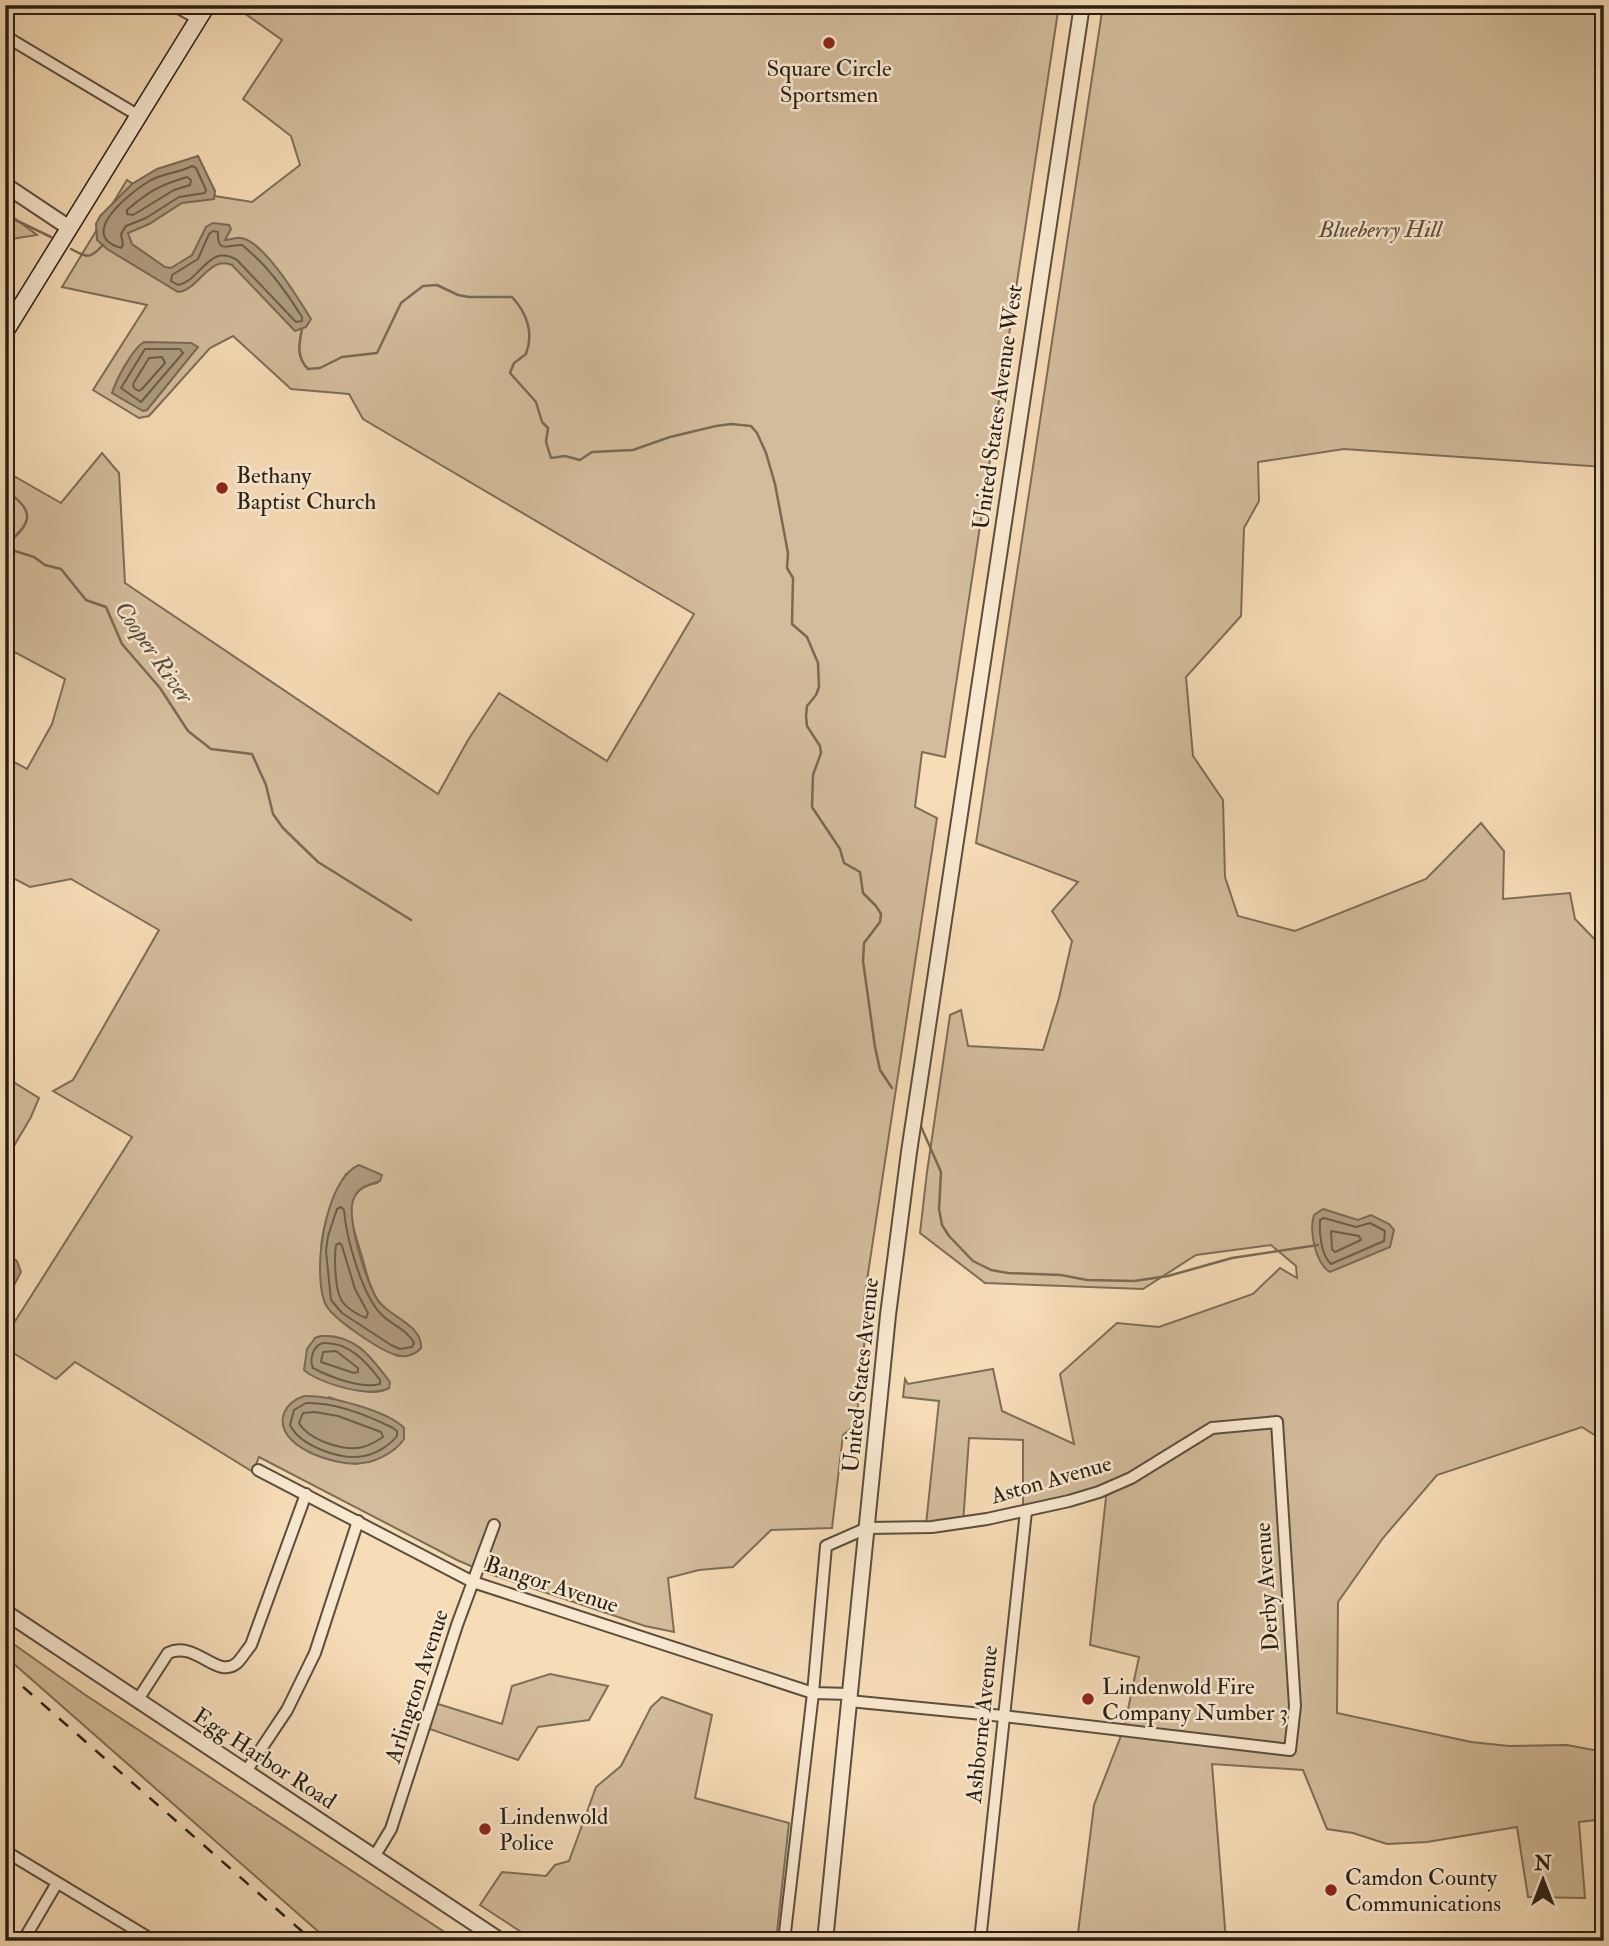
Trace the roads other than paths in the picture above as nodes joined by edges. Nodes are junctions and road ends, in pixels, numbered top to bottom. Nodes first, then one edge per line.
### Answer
1 (173, 5) edge
2 (1082, 5) edge
3 (202, 12) edge
4 (5, 36) edge
5 (139, 116) junction
6 (5, 185) edge
7 (68, 227) junction
8 (5, 332) edge
9 (959, 816) joint
10 (1277, 1422) joint
11 (258, 1470) dead end
12 (306, 1494) junction
13 (1026, 1511) junction
14 (358, 1521) junction
15 (494, 1525) dead end
16 (867, 1528) junction
17 (473, 1581) junction
18 (5, 1612) edge
19 (813, 1693) junction
20 (849, 1698) junction
21 (137, 1701) junction
22 (1003, 1716) junction
23 (1290, 1750) joint
24 (245, 1773) junction
25 (5, 1851) edge
26 (374, 1857) junction
27 (57, 1883) junction
28 (23, 1941) edge
29 (154, 1941) edge
30 (501, 1941) edge
31 (784, 1941) edge
32 (825, 1941) edge
33 (980, 1941) edge

1 - 3 street
2 - 9 street, United States Avenue West
3 - 5 main road
4 - 5 street
5 - 7 main road
6 - 7 street
7 - 8 main road
9 - 16 street, United States Avenue
10 - 13 street, Aston Avenue
10 - 23 street, Derby Avenue
11 - 12 street, Bangor Avenue
12 - 14 street, Bangor Avenue
12 - 21 street
13 - 16 street, Aston Avenue
13 - 22 street, Ashborne Avenue
14 - 17 street, Bangor Avenue
14 - 24 street
15 - 17 street, Arlington Avenue
16 - 19 street, Aston Avenue
16 - 20 street, United States Avenue
17 - 19 street, Bangor Avenue
17 - 26 street, Arlington Avenue
18 - 21 street, Egg Harbor Road
19 - 20 street, Bangor Avenue
19 - 31 street
20 - 22 street, Bangor Avenue
20 - 32 street, United States Avenue
21 - 24 street, Egg Harbor Road
22 - 23 street, Bangor Avenue
22 - 33 street, Ashborne Avenue
24 - 26 street, Egg Harbor Road
25 - 27 street
26 - 30 street, Egg Harbor Road
27 - 28 street
27 - 29 street

